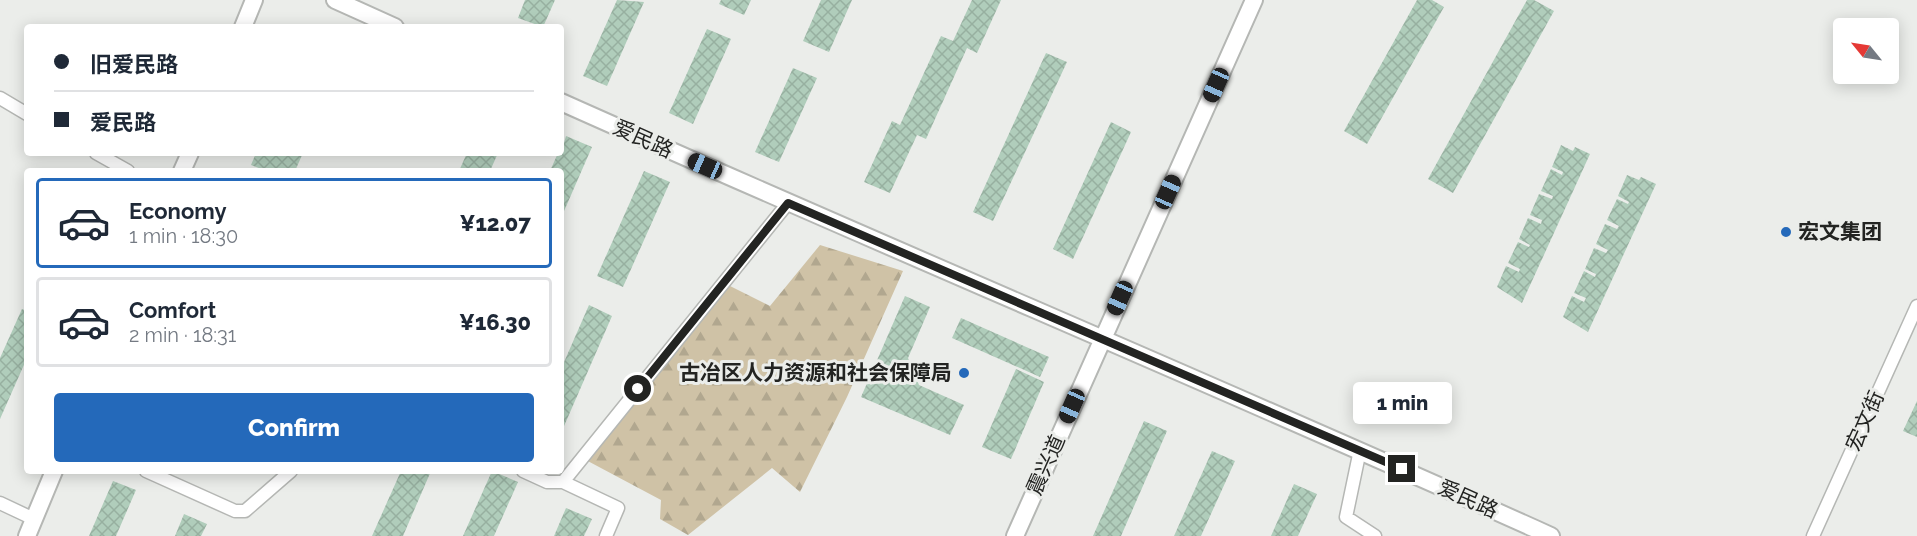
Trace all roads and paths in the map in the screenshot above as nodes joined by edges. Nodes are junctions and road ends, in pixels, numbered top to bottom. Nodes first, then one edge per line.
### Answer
1 (254, 0) edge
2 (335, 0) edge
3 (1254, 0) edge
4 (244, 24) edge
5 (388, 24) edge
6 (0, 98) edge
7 (564, 103) edge
8 (24, 112) edge
9 (101, 156) edge
10 (123, 168) edge
11 (788, 203) junction
12 (1917, 306) edge
13 (1101, 340) junction
14 (1360, 450) junction
15 (53, 474) edge
16 (153, 474) edge
17 (288, 474) edge
18 (530, 474) edge
19 (563, 482) junction
20 (0, 503) edge
21 (34, 519) junction
22 (27, 536) edge
23 (606, 536) edge
24 (1015, 536) edge
25 (1375, 536) edge
26 (1551, 536) edge
27 (1813, 536) edge

1 - 4 street
2 - 5 street
3 - 13 street, 震兴道
6 - 8 street
7 - 11 street, 爱民路
9 - 10 street
11 - 13 street, 爱民路
11 - 19 street
12 - 27 street, 宏文街
13 - 14 street, 爱民路
13 - 24 street, 震兴道
14 - 25 street
14 - 26 street, 爱民路
15 - 21 street
16 - 17 street
18 - 19 street
19 - 23 street
20 - 21 street
21 - 22 street

